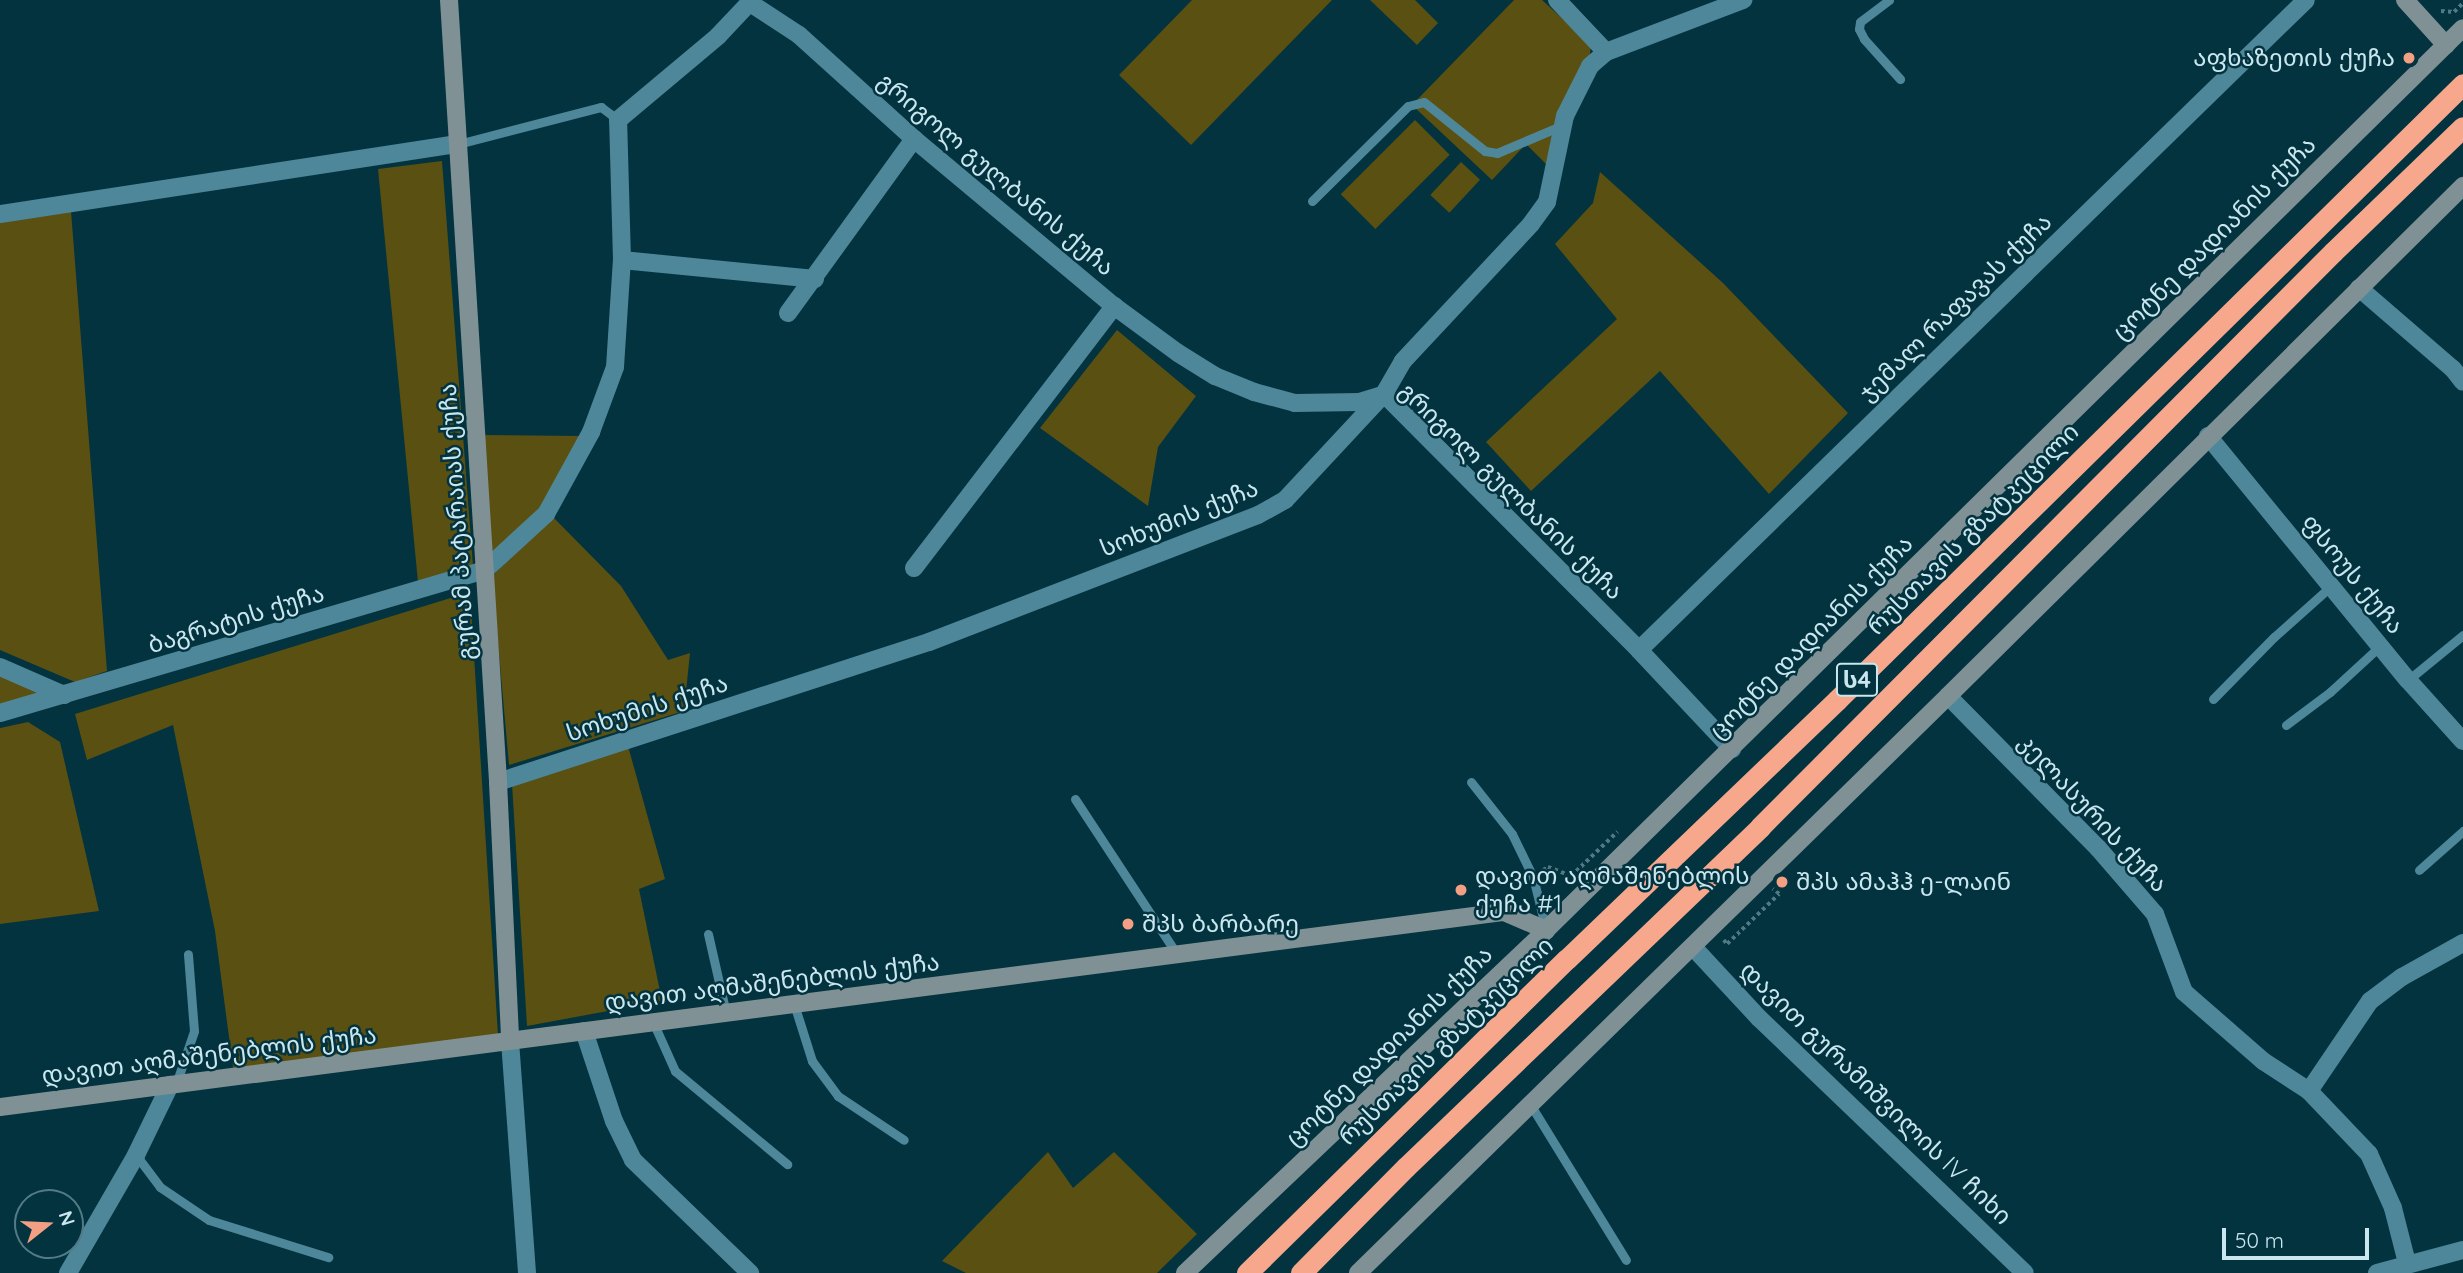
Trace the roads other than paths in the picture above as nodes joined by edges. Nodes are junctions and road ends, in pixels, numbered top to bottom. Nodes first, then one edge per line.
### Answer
1 (449, 0) edge
2 (1557, 0) edge
3 (1743, 0) edge
4 (1889, 0) edge
5 (2306, 0) edge
6 (2405, 0) edge
7 (751, 1) edge
8 (2458, 20) edge
9 (2445, 44) junction
10 (1606, 52) junction
11 (1900, 79) dead end
12 (2463, 83) edge
13 (618, 120) junction
14 (1563, 125) junction
15 (2463, 127) edge
16 (914, 139) junction
17 (458, 144) junction
18 (2463, 186) edge
19 (1312, 201) dead end
20 (0, 214) edge
21 (622, 260) junction
22 (815, 279) junction
23 (2359, 288) junction
24 (1114, 306) junction
25 (788, 313) dead end
26 (2463, 382) edge
27 (1384, 394) junction
28 (2208, 436) junction
29 (914, 568) dead end
30 (485, 570) junction
31 (2331, 586) junction
32 (2463, 635) edge
33 (2380, 646) junction
34 (1639, 650) junction
35 (0, 667) edge
36 (2408, 680) junction
37 (64, 695) junction
38 (1948, 696) junction
39 (2213, 699) dead end
40 (0, 713) edge
41 (2286, 724) dead end
42 (2463, 741) edge
43 (1732, 749) junction
44 (498, 782) junction
45 (1471, 782) dead end
46 (1074, 799) dead end
47 (2463, 831) edge
48 (2418, 870) dead end
49 (1546, 930) junction
50 (708, 934) dead end
51 (2463, 943) edge
52 (1693, 947) junction
53 (188, 954) dead end
54 (1177, 954) junction
55 (794, 1004) junction
56 (726, 1013) junction
57 (653, 1023) junction
58 (584, 1031) junction
59 (510, 1041) junction
60 (173, 1085) junction
61 (2308, 1091) junction
62 (1530, 1104) junction
63 (0, 1107) edge
64 (904, 1140) dead end
65 (136, 1155) junction
66 (787, 1164) dead end
67 (2463, 1250) edge
68 (328, 1256) dead end
69 (1626, 1260) dead end
70 (2407, 1263) junction
71 (68, 1273) edge
72 (527, 1273) edge
73 (750, 1273) edge
74 (1185, 1273) edge
75 (1247, 1273) edge
76 (1301, 1273) edge
77 (1358, 1273) edge
78 (2025, 1273) edge
79 (2377, 1273) edge

1 - 17 street, გურამ პატარაიას ქუჩა
2 - 10 street
3 - 10 street, სოხუმის ქუჩა
4 - 11 lane
5 - 34 street, ჯემალ რაფავას ქუჩა
6 - 9 street
7 - 13 street, გრიგოლ გულბანის ქუჩა
7 - 16 street, გრიგოლ გულბანის ქუჩა
8 - 9 street, ცოტნე დადიანის ქუჩა
9 - 43 street, ცოტნე დადიანის ქუჩა
10 - 14 street, სოხუმის ქუჩა
12 - 75 highway, რუსთავის გზატკეცილი / ს4
13 - 17 lane
13 - 21 street
14 - 19 lane
14 - 27 street, სოხუმის ქუჩა
15 - 76 highway, ს4
16 - 22 street
16 - 24 street, გრიგოლ გულბანის ქუჩა
17 - 20 street
17 - 30 street, გურამ პატარაიას ქუჩა
18 - 23 street
21 - 22 street
21 - 30 street
22 - 25 street
23 - 26 street
23 - 28 street
24 - 27 street, გრიგოლ გულბანის ქუჩა
24 - 29 street
27 - 34 street, გრიგოლ გულბანის ქუჩა
27 - 44 street, სოხუმის ქუჩა
28 - 31 street, ფსოუს ქუჩა
28 - 38 street
30 - 37 street, ბაგრატის ქუჩა
30 - 44 street, გურამ პატარაიას ქუჩა
31 - 33 street, ფსოუს ქუჩა
31 - 39 lane
32 - 36 lane
33 - 36 street, ფსოუს ქუჩა
33 - 41 lane
34 - 43 street, გრიგოლ გულბანის ქუჩა
35 - 37 street
36 - 42 street, ფსოუს ქუჩა
37 - 40 street, ბაგრატის ქუჩა
38 - 52 street
38 - 61 street, კელასურის ქუჩა
43 - 49 street, ცოტნე დადიანის ქუჩა
44 - 59 street, გურამ პატარაიას ქუჩა
45 - 49 lane
46 - 54 lane
47 - 48 lane
49 - 54 street, დავით აღმაშენებლის ქუჩა
49 - 74 street, ცოტნე დადიანის ქუჩა
50 - 56 lane
51 - 61 street
52 - 62 street
52 - 78 street, დავით გურამიშვილის IV ჩიხი
53 - 60 lane
54 - 55 street, დავით აღმაშენებლის ქუჩა
55 - 56 street, დავით აღმაშენებლის ქუჩა
55 - 64 lane
56 - 57 street, დავით აღმაშენებლის ქუჩა
57 - 58 street, დავით აღმაშენებლის ქუჩა
57 - 66 lane
58 - 59 street, დავით აღმაშენებლის ქუჩა
58 - 73 street
59 - 60 street, დავით აღმაშენებლის ქუჩა
59 - 72 street
60 - 63 street, დავით აღმაშენებლის ქუჩა
60 - 65 street
61 - 70 street, კელასურის ქუჩა
62 - 69 lane
62 - 77 street
65 - 68 lane
65 - 71 street
67 - 70 street
70 - 79 street

